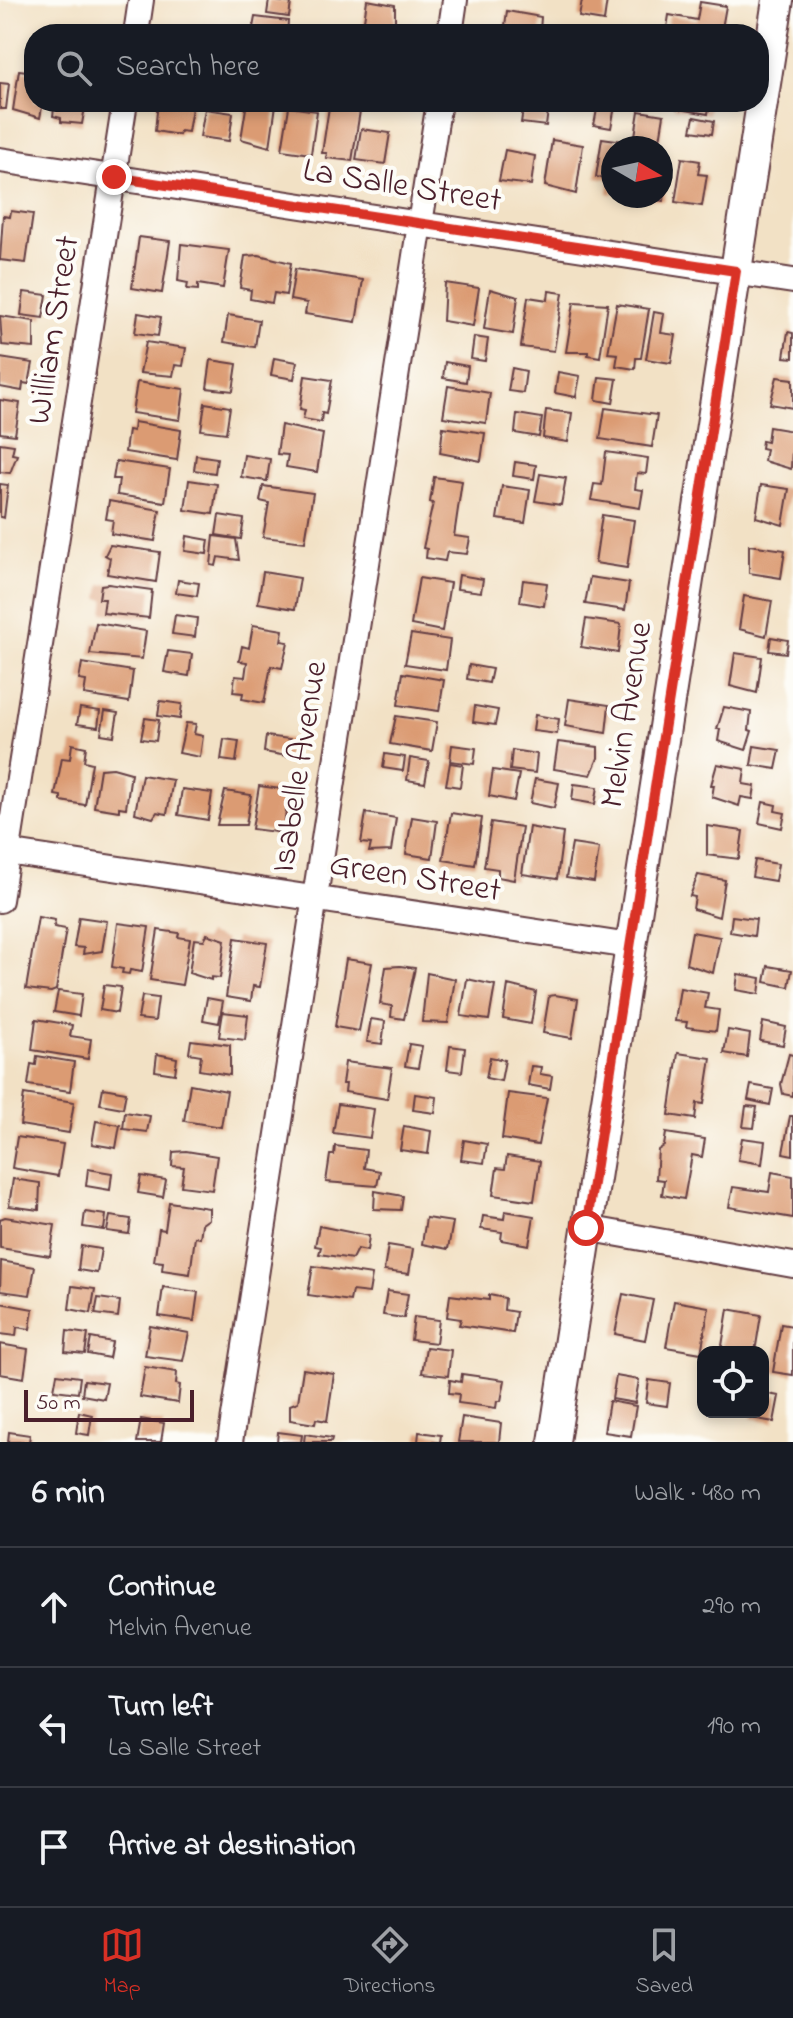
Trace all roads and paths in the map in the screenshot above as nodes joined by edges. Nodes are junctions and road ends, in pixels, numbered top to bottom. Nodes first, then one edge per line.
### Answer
1 (141, 0) edge
2 (455, 0) edge
3 (778, 0) edge
4 (137, 24) edge
5 (451, 24) edge
6 (769, 58) edge
7 (124, 112) edge
8 (437, 112) edge
9 (761, 112) edge
10 (0, 160) edge
11 (114, 177) junction
12 (420, 224) junction
13 (736, 271) junction
14 (793, 281) edge
15 (4, 851) edge
16 (314, 898) junction
17 (0, 900) edge
18 (630, 946) junction
19 (586, 1228) junction
20 (793, 1265) edge
21 (230, 1442) edge
22 (554, 1442) edge

1 - 4 street
2 - 5 street
3 - 6 street, Melvin Avenue
7 - 11 street, William Street
8 - 12 street, Isabelle Avenue
9 - 13 street, Melvin Avenue
10 - 11 street, La Salle Street
11 - 12 street, La Salle Street
11 - 15 street, William Street
12 - 13 street, La Salle Street
12 - 16 street, Isabelle Avenue
13 - 14 street, La Salle Street
13 - 18 street, Melvin Avenue
15 - 16 street, Green Street
15 - 17 street, William Street
16 - 18 street, Green Street
16 - 21 street, Isabelle Avenue
18 - 19 street, Melvin Avenue
19 - 20 street
19 - 22 street, Melvin Avenue

